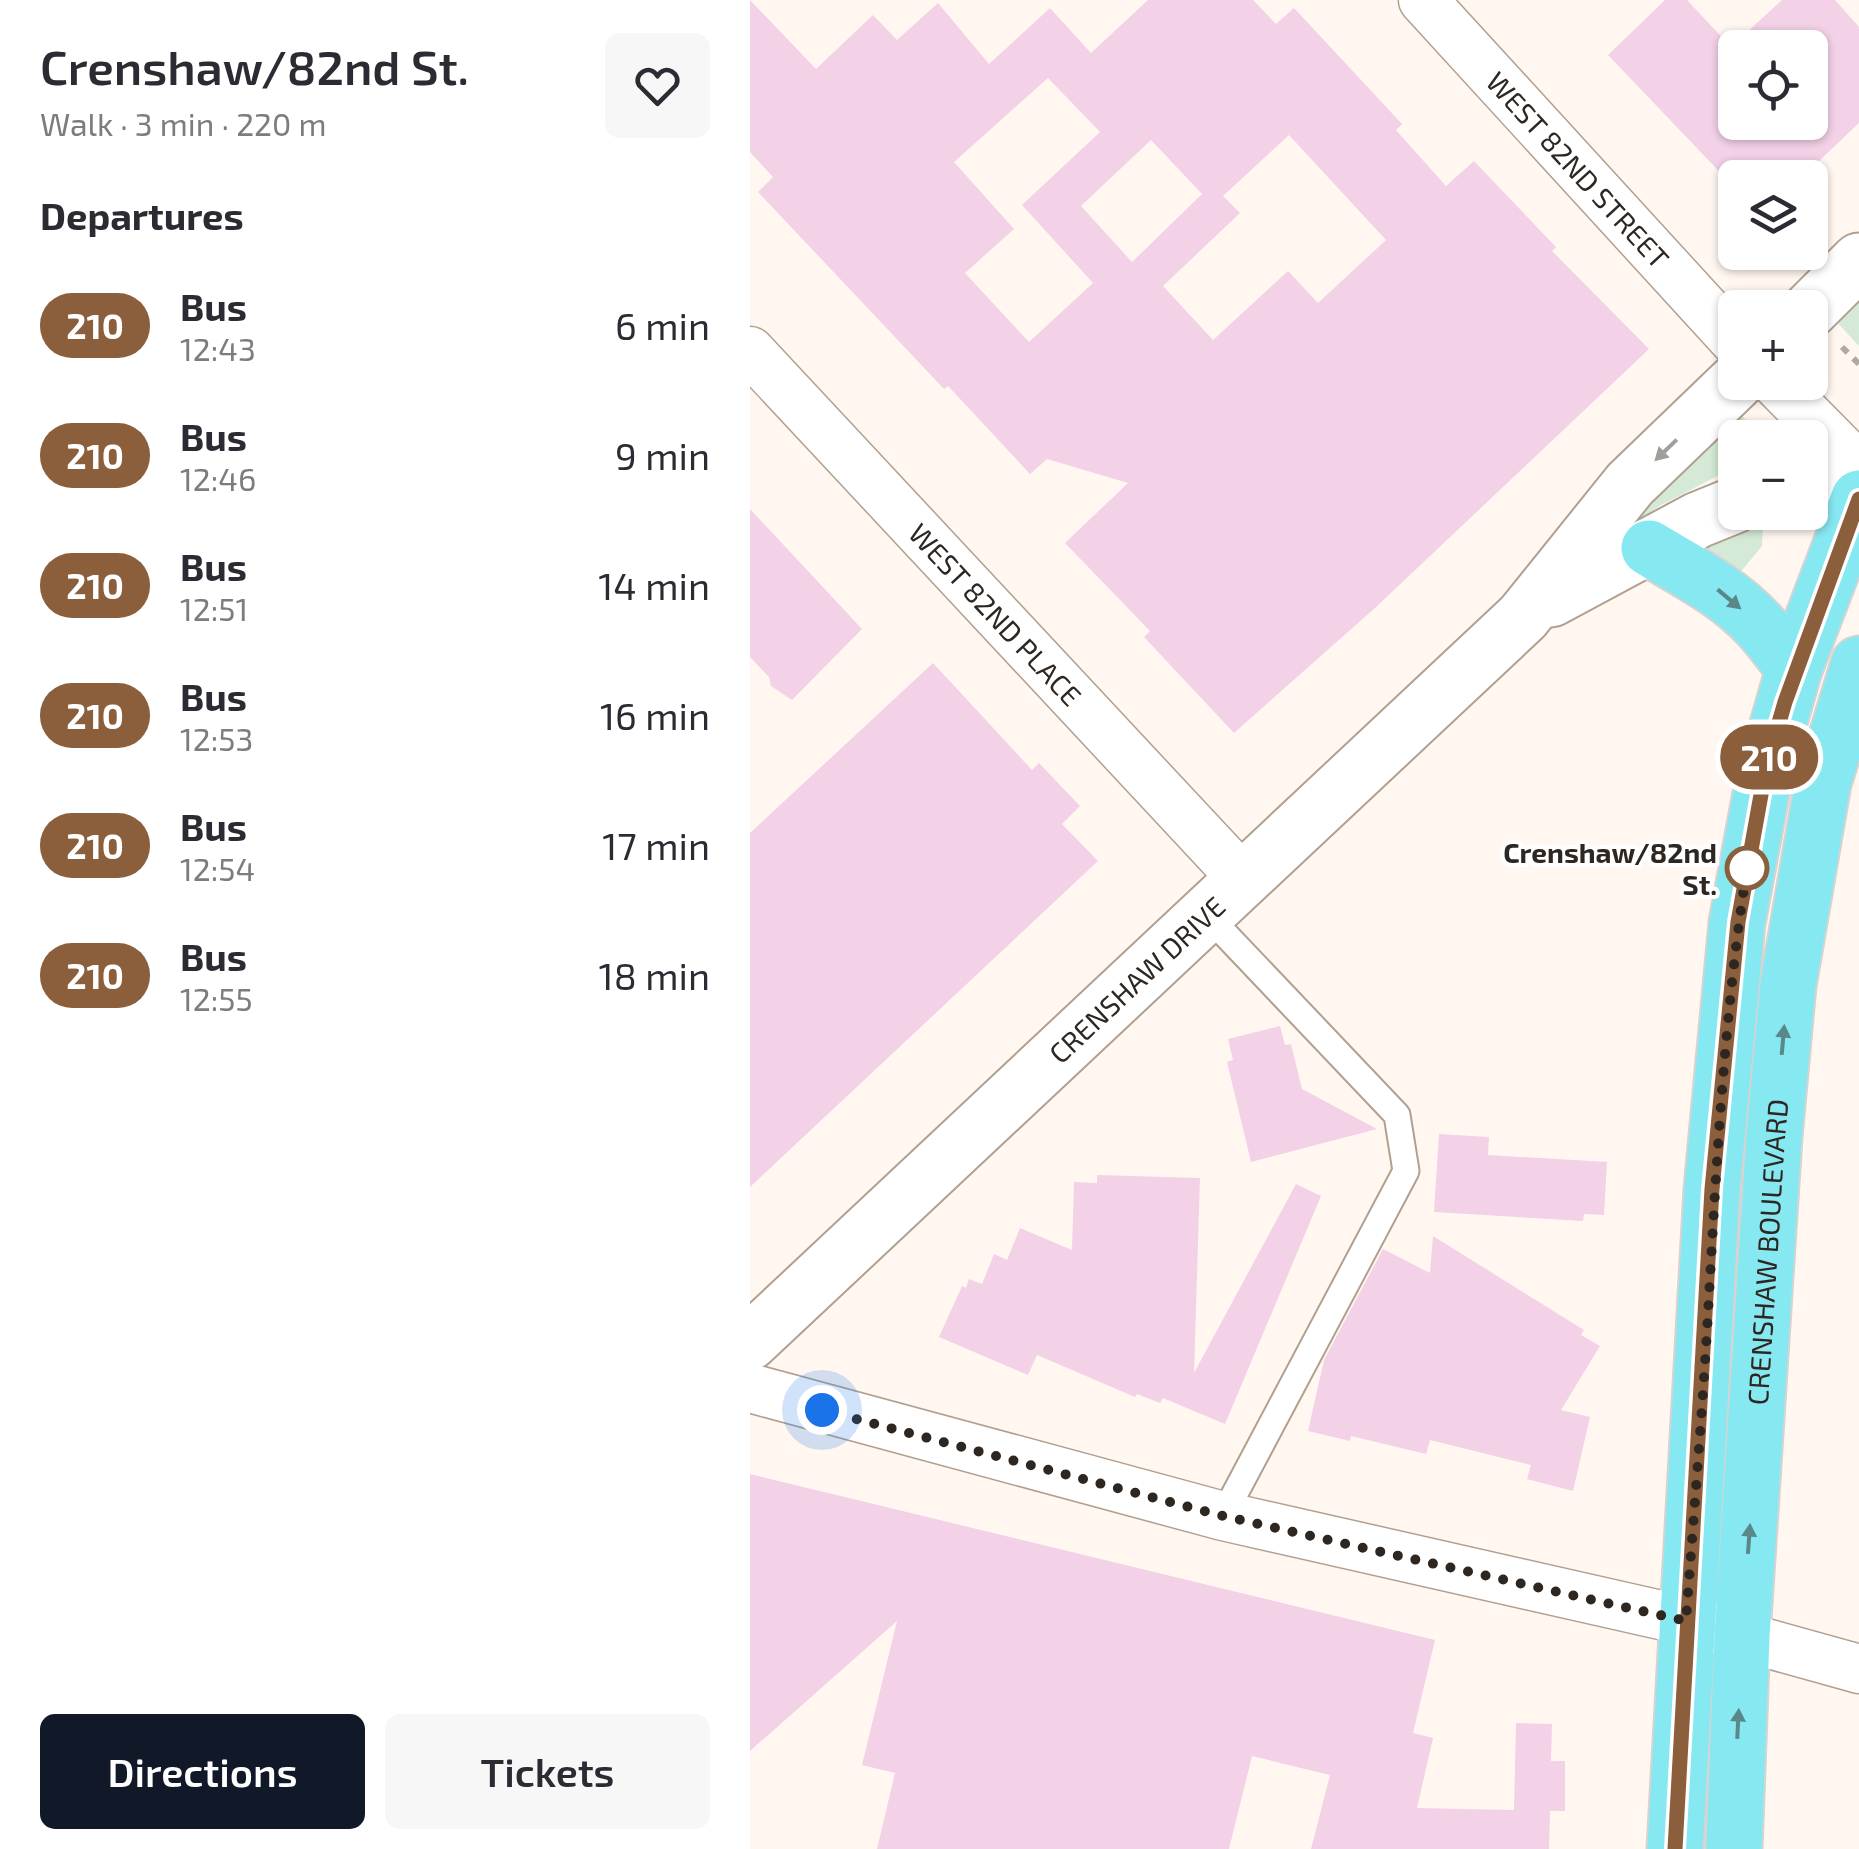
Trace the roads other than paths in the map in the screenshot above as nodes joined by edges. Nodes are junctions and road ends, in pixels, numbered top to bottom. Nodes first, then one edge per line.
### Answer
1 (1423, 0) edge
2 (1859, 261) edge
3 (1828, 292) edge
4 (1718, 322) edge
5 (750, 351) edge
6 (1718, 399) edge
7 (1792, 400) edge
8 (1859, 467) edge
9 (1859, 477) edge
10 (1828, 483) edge
11 (1859, 498) edge
12 (1718, 511) edge
13 (1650, 548) junction
14 (1522, 617) junction
15 (1859, 664) edge
16 (1794, 668) junction
17 (1224, 896) junction
18 (750, 1342) edge
19 (750, 1388) edge
20 (1223, 1516) junction
21 (1686, 1621) junction
22 (1742, 1636) junction
23 (1859, 1670) edge
24 (1675, 1849) edge
25 (1734, 1849) edge

1 - 4 street, WEST 82ND STREET
2 - 3 main road
5 - 17 street, WEST 82ND PLACE
6 -> 14 main road, CRENSHAW DRIVE
7 - 8 street
9 - 10 main road
11 - 16 main road, CRENSHAW BOULEVARD
12 - 13 main road, CRENSHAW DRIVE
13 - 14 main road, CRENSHAW DRIVE
13 -> 16 main road
14 - 17 main road, CRENSHAW DRIVE
22 -> 15 main road, CRENSHAW BOULEVARD
16 - 21 main road, CRENSHAW BOULEVARD
17 - 18 main road, CRENSHAW DRIVE
17 - 20 lane
19 - 20 street
20 - 21 street
21 - 22 street
21 - 24 main road, CRENSHAW BOULEVARD
22 - 23 street
25 -> 22 main road, CRENSHAW BOULEVARD

